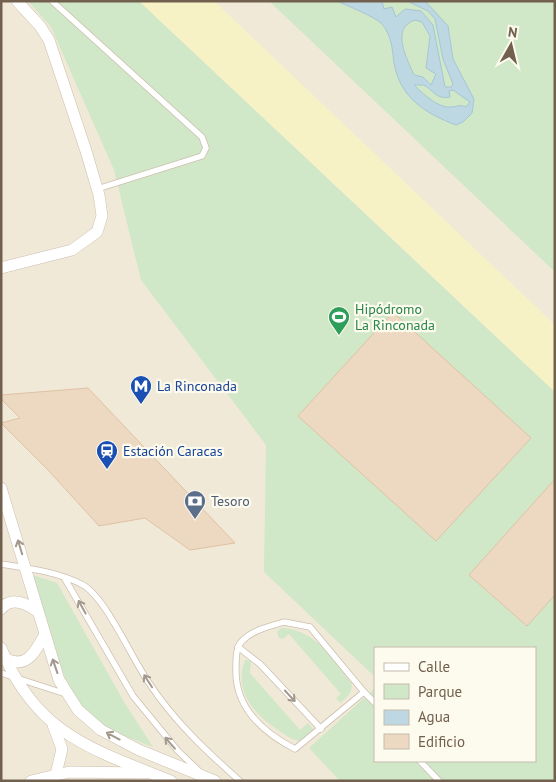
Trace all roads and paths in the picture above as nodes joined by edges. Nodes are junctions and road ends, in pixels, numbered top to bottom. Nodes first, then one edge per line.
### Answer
1 (17, 1) edge
2 (52, 1) edge
3 (97, 188) junction
4 (1, 268) edge
5 (1, 488) edge
6 (1, 564) edge
7 (27, 568) junction
8 (65, 579) junction
9 (1, 609) edge
10 (37, 611) junction
11 (44, 636) junction
12 (238, 647) junction
13 (1, 648) edge
14 (6, 659) junction
15 (1, 673) edge
16 (15, 677) junction
17 (364, 692) junction
18 (68, 695) junction
19 (374, 702) edge
20 (51, 722) junction
21 (321, 729) junction
22 (421, 762) edge
23 (56, 774) junction
24 (154, 774) junction
25 (210, 779) edge
26 (31, 781) edge
27 (172, 781) edge
28 (240, 781) edge
29 (439, 781) edge

1 - 3 street
2 - 3 lane
3 - 4 street
7 -> 5 street
6 - 7 lane
7 - 8 lane
7 - 10 street
25 -> 8 lane
28 -> 8 lane
9 - 10 street
10 - 11 street
11 - 14 street
18 -> 11 street
12 - 17 lane
12 -> 21 lane
12 - 21 lane
13 - 14 street
14 - 16 street
15 - 16 lane
16 - 18 lane
16 - 20 street
17 - 19 lane
17 - 21 lane
25 -> 18 street
20 - 23 street
20 - 24 street
22 - 29 lane
23 - 24 street
23 - 26 street
24 - 27 street

